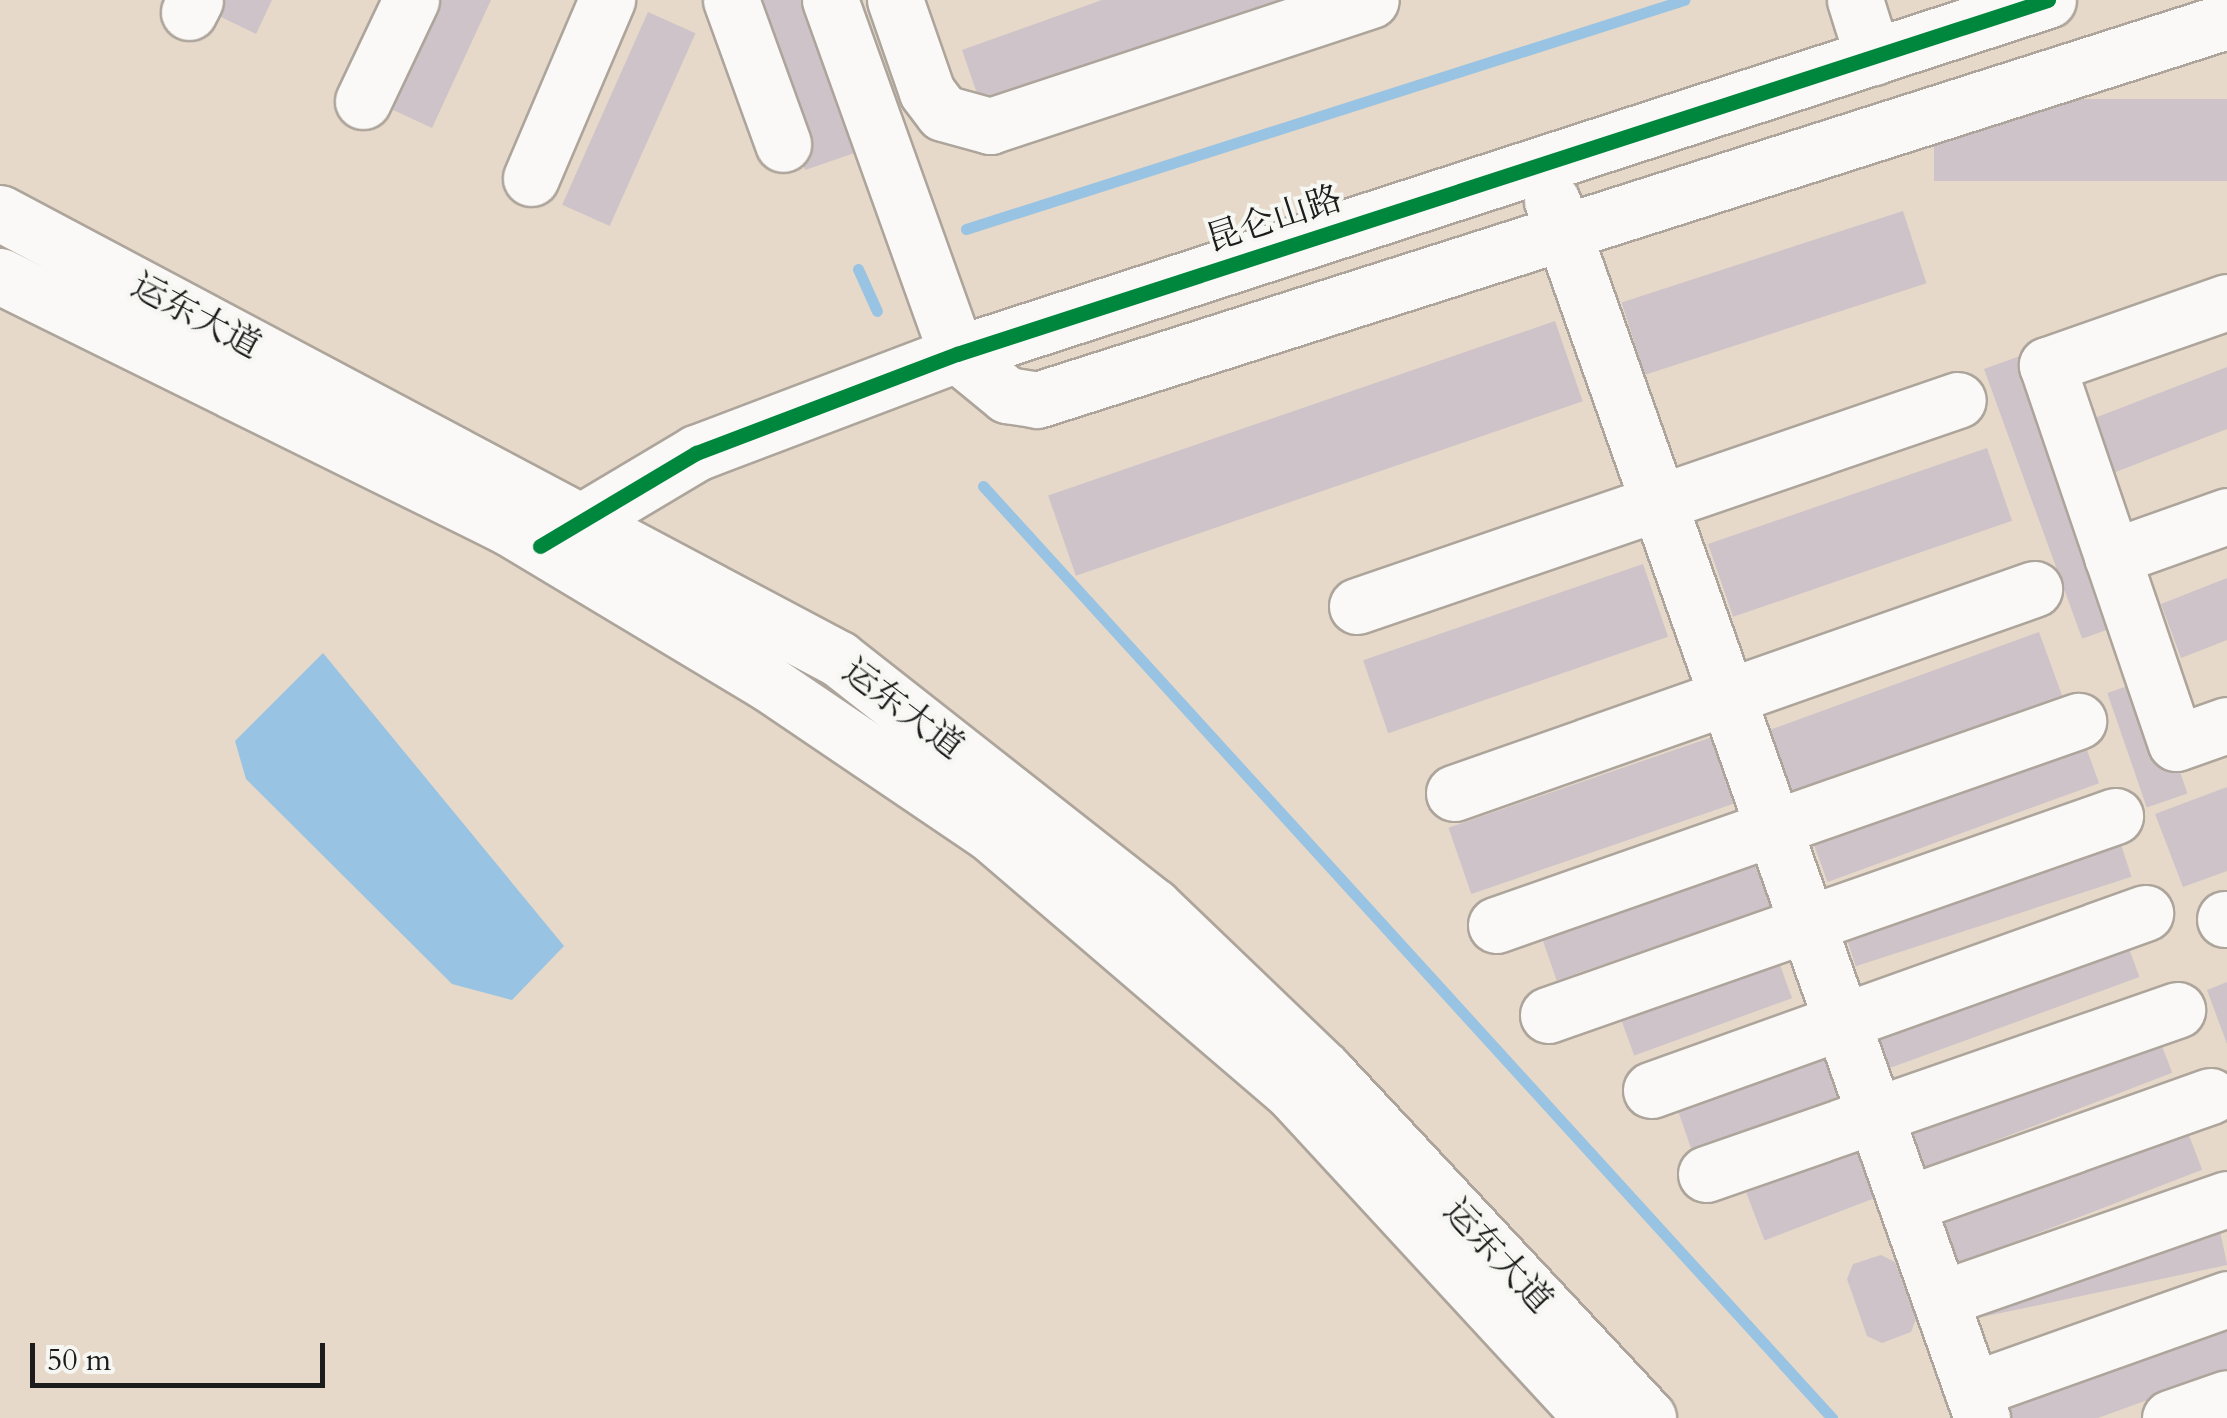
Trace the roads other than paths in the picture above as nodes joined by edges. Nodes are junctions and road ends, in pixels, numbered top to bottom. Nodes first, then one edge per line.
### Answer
1 (411, 0) edge
2 (607, 0) edge
3 (732, 0) edge
4 (830, 0) edge
5 (896, 0) edge
6 (1371, 0) edge
7 (1855, 0) edge
8 (2048, 0) edge
9 (2227, 20) edge
10 (1873, 57) junction
11 (362, 101) dead end
12 (783, 144) dead end
13 (1540, 165) junction
14 (531, 178) dead end
15 (0, 213) edge
16 (1564, 234) junction
17 (0, 276) edge
18 (2227, 302) edge
19 (957, 354) junction
20 (1958, 400) dead end
21 (1659, 503) junction
22 (2227, 516) edge
23 (561, 532) junction
24 (2112, 557) junction
25 (2034, 589) dead end
26 (1357, 606) dead end
27 (1727, 697) junction
28 (2078, 721) dead end
29 (2227, 725) edge
30 (1454, 794) dead end
31 (2115, 816) dead end
32 (1774, 828) junction
33 (2145, 913) dead end
34 (1807, 924) junction
35 (1496, 925) dead end
36 (2177, 1010) dead end
37 (1548, 1015) dead end
38 (1841, 1020) junction
39 (1651, 1090) dead end
40 (2210, 1096) dead end
41 (1876, 1115) junction
42 (1706, 1174) dead end
43 (2227, 1199) edge
44 (1906, 1204) junction
45 (1940, 1299) junction
46 (2227, 1299) edge
47 (2227, 1398) edge
48 (1977, 1404) edge
49 (1593, 1418) edge
50 (1648, 1418) edge
51 (2170, 1418) edge

1 - 11 main road
2 - 14 main road
3 - 12 main road
4 - 19 main road
5 - 6 main road
7 - 10 main road
8 - 10 main road, 昆仑山路
9 - 16 main road
10 - 13 main road, 昆仑山路
13 - 16 main road
13 - 19 main road, 昆仑山路
15 - 23 main road, 运东大道
16 - 19 main road
16 - 21 main road
17 - 23 main road, 运东大道
18 - 24 main road
19 - 23 main road, 昆仑山路
20 - 21 main road
21 - 26 main road
21 - 27 main road
22 - 24 main road
23 - 49 main road, 运东大道
23 - 50 main road, 运东大道
24 - 29 main road
25 - 27 main road
27 - 30 main road
27 - 32 main road
28 - 32 main road
31 - 34 main road
32 - 34 main road
32 - 35 main road
33 - 38 main road
34 - 37 main road
34 - 38 main road
36 - 41 main road
38 - 39 main road
38 - 41 main road
40 - 44 main road
41 - 42 main road
41 - 44 main road
43 - 45 main road
44 - 45 main road
45 - 48 main road
46 - 48 main road
47 - 51 main road

